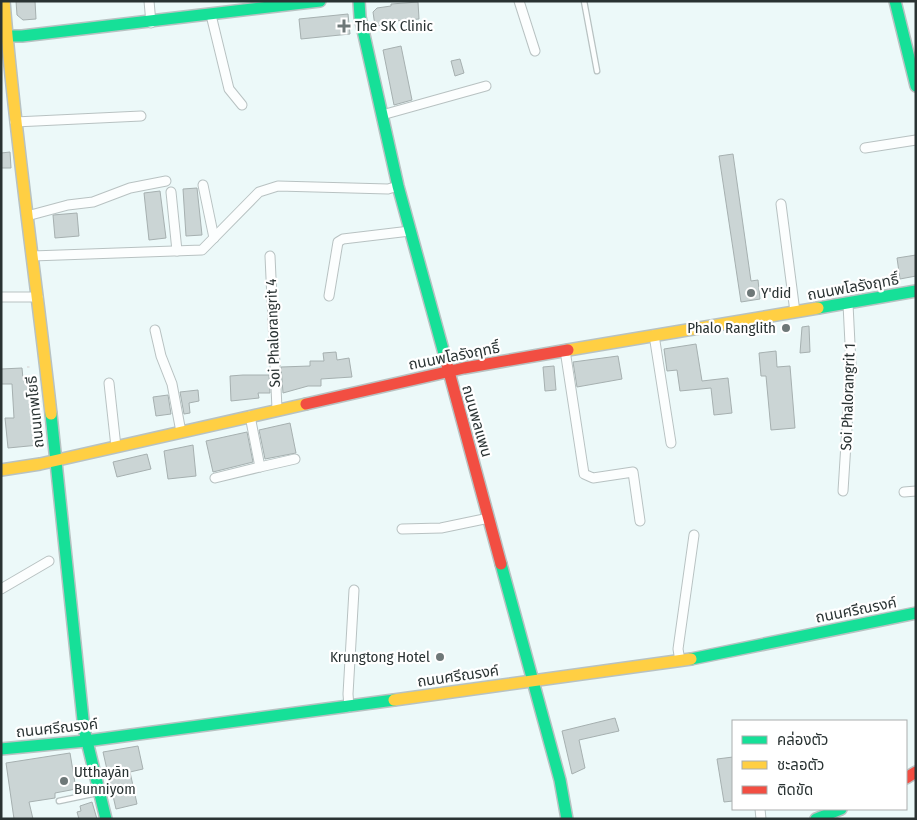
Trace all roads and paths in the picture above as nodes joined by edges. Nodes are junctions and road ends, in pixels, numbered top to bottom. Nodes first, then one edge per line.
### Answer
1 (4, 1) edge
2 (148, 1) edge
3 (320, 1) edge
4 (359, 1) edge
5 (519, 1) edge
6 (584, 1) edge
7 (895, 1) edge
8 (211, 15) junction
9 (151, 23) junction
10 (4, 36) edge
11 (535, 51) dead end
12 (597, 71) dead end
13 (486, 86) dead end
14 (916, 86) edge
15 (242, 105) dead end
16 (382, 115) junction
17 (141, 116) dead end
18 (15, 122) junction
19 (916, 140) edge
20 (866, 148) dead end
21 (166, 181) dead end
22 (203, 185) dead end
23 (398, 186) junction
24 (171, 192) dead end
25 (781, 204) dead end
26 (27, 216) junction
27 (410, 231) junction
28 (214, 238) junction
29 (177, 251) junction
30 (32, 256) junction
31 (270, 256) dead end
32 (916, 291) edge
33 (329, 296) dead end
34 (1, 297) edge
35 (38, 297) junction
36 (848, 304) junction
37 (794, 312) junction
38 (155, 330) dead end
39 (654, 335) junction
40 (566, 350) junction
41 (448, 371) junction
42 (109, 384) dead end
43 (277, 410) junction
44 (250, 416) junction
45 (181, 432) junction
46 (671, 443) dead end
47 (116, 447) junction
48 (295, 459) dead end
49 (55, 460) junction
50 (260, 468) junction
51 (1, 470) edge
52 (215, 478) dead end
53 (843, 491) dead end
54 (916, 491) edge
55 (904, 492) dead end
56 (489, 518) junction
57 (640, 521) dead end
58 (402, 529) dead end
59 (694, 535) dead end
60 (48, 561) dead end
61 (1, 589) edge
62 (354, 590) dead end
63 (916, 614) edge
64 (680, 661) junction
65 (531, 681) junction
66 (349, 707) junction
67 (86, 741) junction
68 (1, 748) edge
69 (98, 792) junction
70 (59, 801) dead end
71 (838, 810) edge
72 (106, 819) edge
73 (568, 819) edge
74 (816, 819) edge

1 - 10 street, ถนนเทพโยธี
2 - 9 street
3 - 8 street
4 - 16 street, ถนนพลแพน
5 - 11 street
6 - 12 lane
7 - 14 street
8 - 9 street
8 - 15 street
9 - 10 street
10 - 18 street, ถนนเทพโยธี
13 - 16 street
16 - 23 street, ถนนพลแพน
17 - 18 street
18 - 26 street, ถนนเทพโยธี
19 - 20 street
21 - 26 street
22 - 28 street
23 - 27 street, ถนนพลแพน
23 - 28 street
24 - 29 street
25 - 37 street
26 - 30 street, ถนนเทพโยธี
27 - 33 street
27 - 41 street, ถนนพลแพน
28 - 29 street
29 - 30 street
30 - 35 street, ถนนเทพโยธี
31 - 43 street, Soi Phalorangrit 4
32 - 36 street, ถนนพโลรังฤทธิ์
34 - 35 street
35 - 49 street, ถนนเทพโยธี
36 - 37 street, ถนนพโลรังฤทธิ์
36 - 53 street, Soi Phalorangrit 1
37 - 39 street, ถนนพโลรังฤทธิ์
38 - 45 street
39 - 40 street, ถนนพโลรังฤทธิ์
39 - 46 street
40 - 41 street, ถนนพโลรังฤทธิ์
40 - 57 street
41 - 43 street, ถนนพโลรังฤทธิ์
41 - 56 street, ถนนพลแพน
42 - 47 street
43 - 44 street, ถนนพโลรังฤทธิ์
44 - 45 street, ถนนพโลรังฤทธิ์
44 - 50 street
45 - 47 street, ถนนพโลรังฤทธิ์
47 - 49 street, ถนนพโลรังฤทธิ์
48 - 50 street
49 - 51 street, ถนนพโลรังฤทธิ์
49 - 67 street, ถนนเทพโยธี
50 - 52 street
54 - 55 street
56 - 58 street
56 - 65 street, ถนนพลแพน
59 - 64 street
60 - 61 street
62 - 66 street
63 - 64 street, ถนนศรีณรงค์
64 - 65 street, ถนนศรีณรงค์
65 - 66 street, ถนนศรีณรงค์
65 - 73 street, ถนนพลแพน
66 - 67 street, ถนนศรีณรงค์
67 - 68 street, ถนนศรีณรงค์
67 - 69 street, ถนนเทพโยธี
69 - 70 lane
69 - 72 street, ถนนเทพโยธี
71 - 74 street

